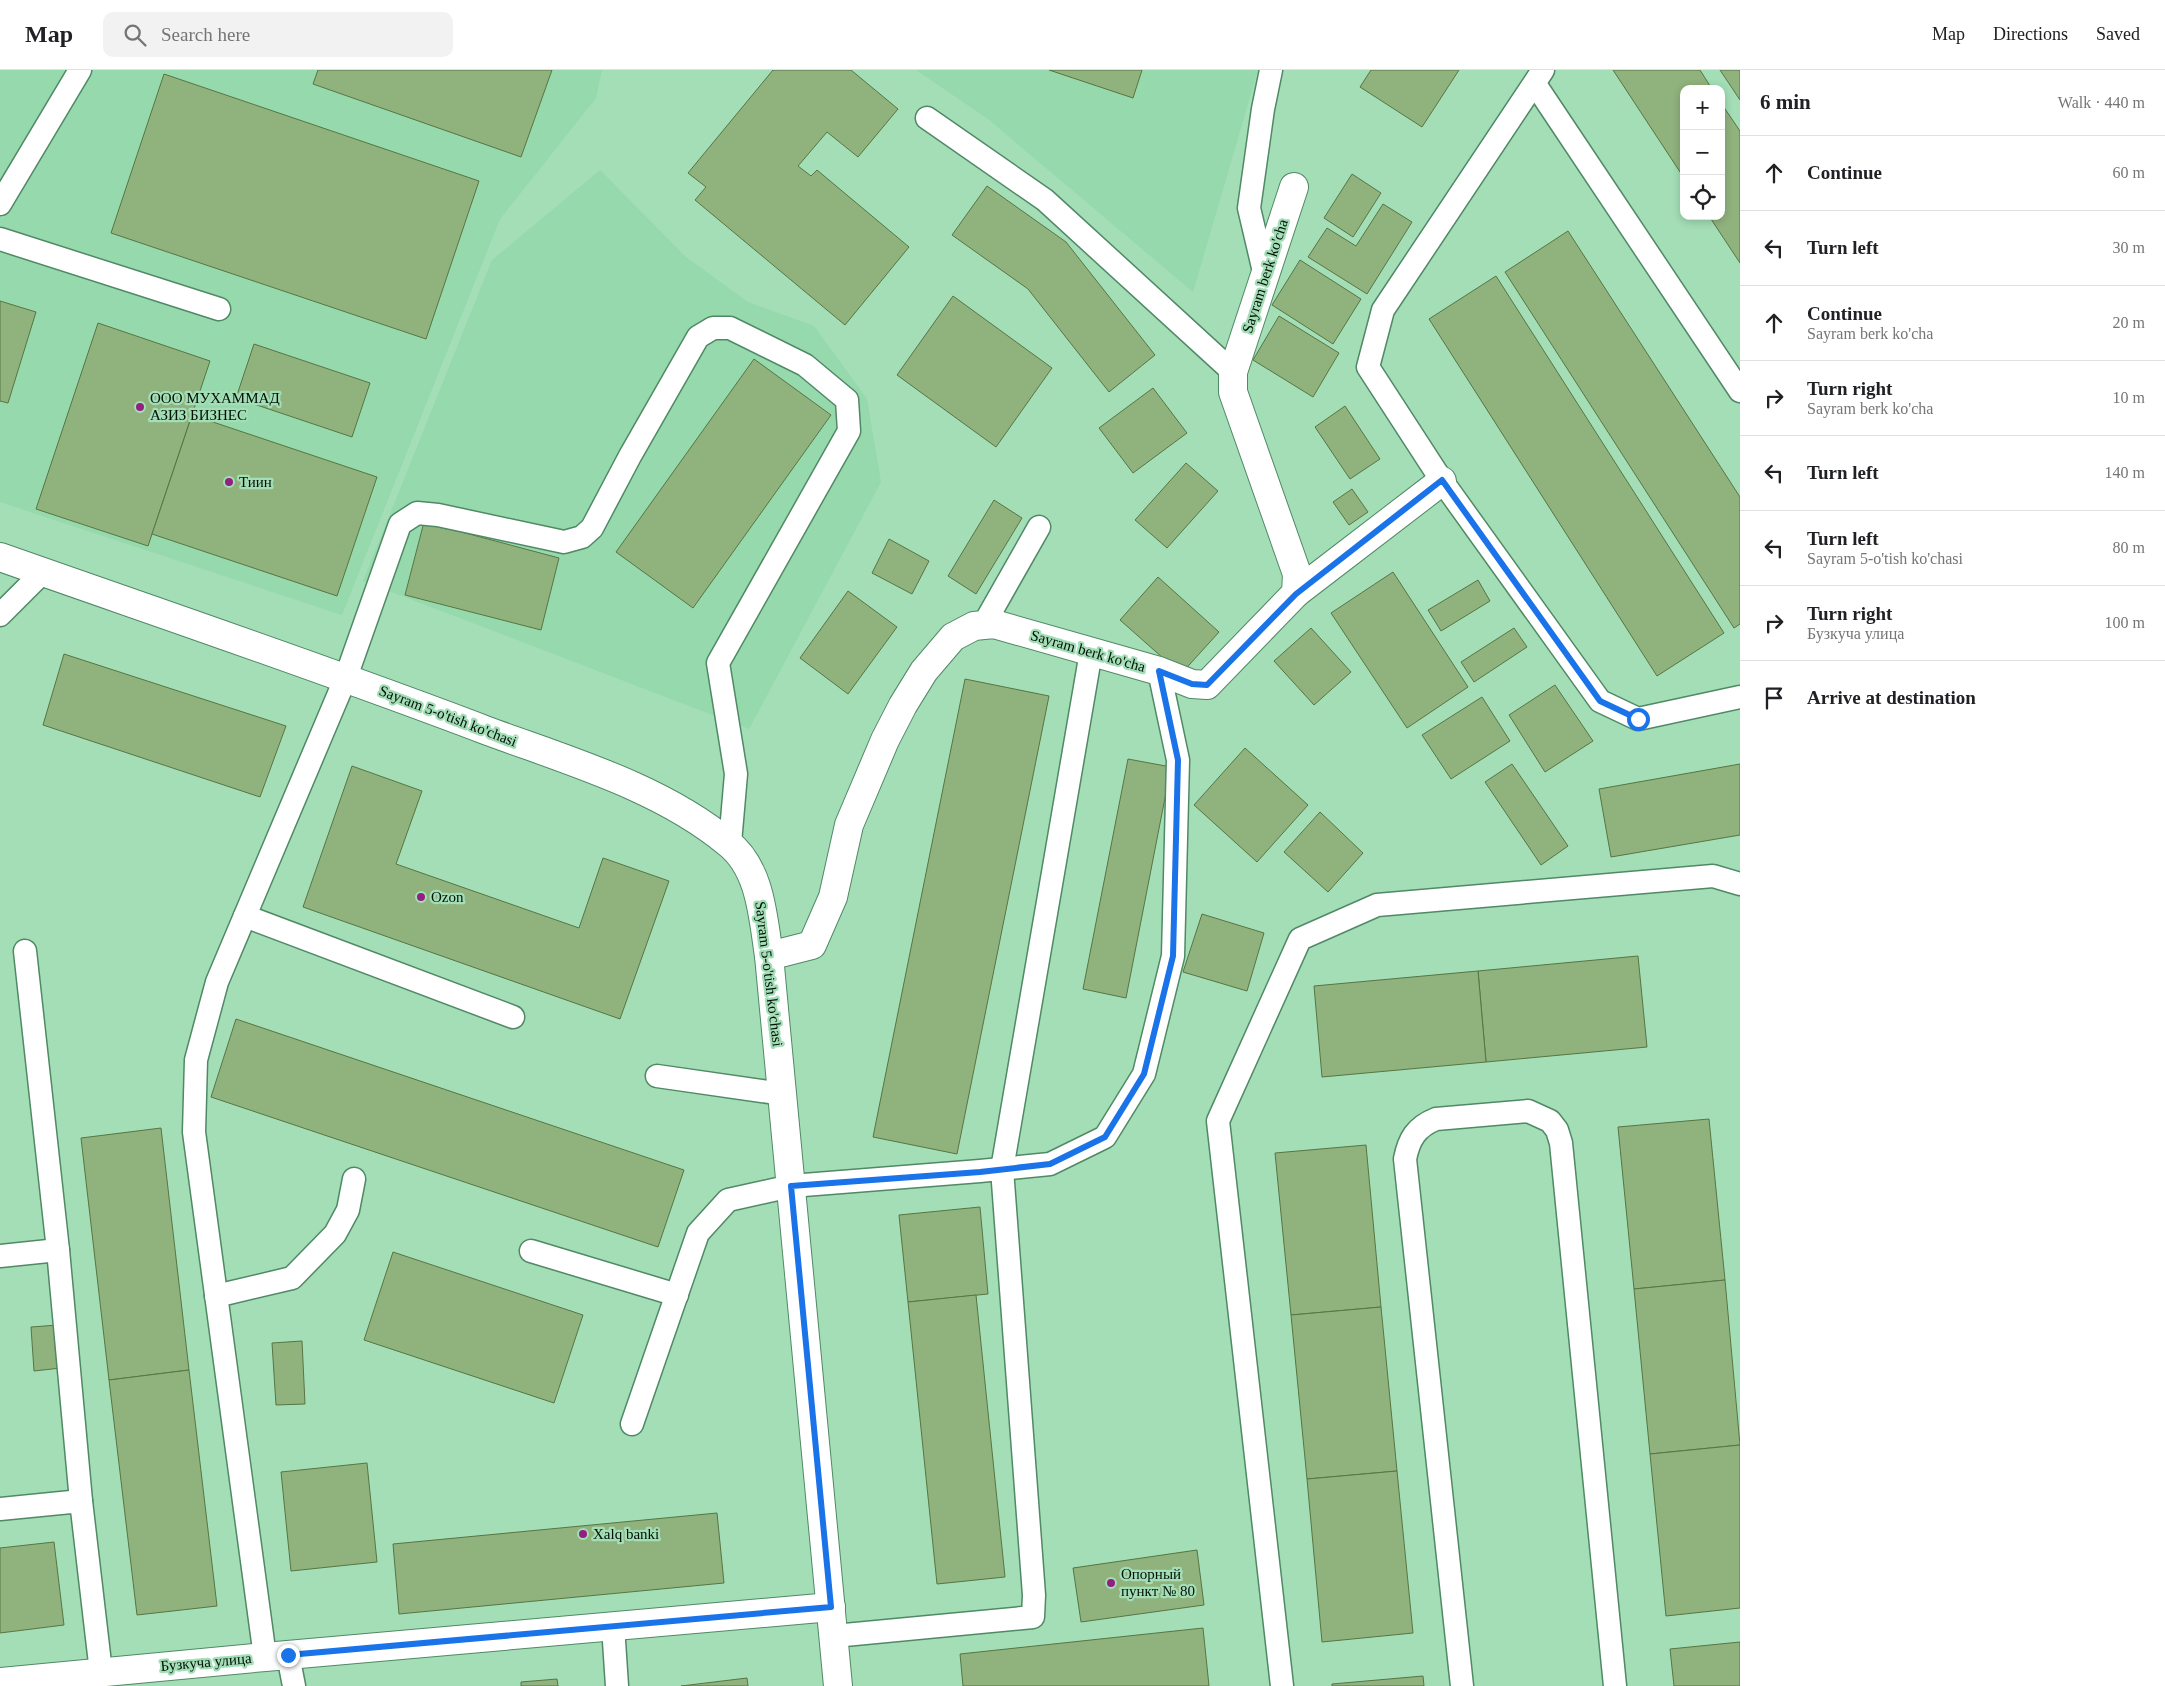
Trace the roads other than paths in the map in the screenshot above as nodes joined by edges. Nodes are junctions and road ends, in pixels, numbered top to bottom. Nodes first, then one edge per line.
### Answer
1 (80, 70) edge
2 (1271, 70) edge
3 (1539, 77) edge
4 (927, 118) dead end
5 (1294, 187) dead end
6 (0, 204) edge
7 (0, 239) edge
8 (1265, 276) junction
9 (219, 309) dead end
10 (1233, 372) junction
11 (1740, 391) edge
12 (1442, 480) junction
13 (1039, 527) dead end
14 (0, 557) edge
15 (42, 572) junction
16 (1296, 594) junction
17 (0, 615) edge
18 (984, 624) junction
19 (1091, 652) junction
20 (1159, 671) junction
21 (346, 678) junction
22 (1740, 697) edge
23 (730, 844) junction
24 (1740, 884) edge
25 (245, 916) junction
26 (25, 951) dead end
27 (769, 956) junction
28 (513, 1017) dead end
29 (657, 1076) dead end
30 (783, 1094) junction
31 (1002, 1169) junction
32 (354, 1179) dead end
33 (791, 1186) junction
34 (58, 1250) junction
35 (531, 1251) dead end
36 (0, 1256) edge
37 (677, 1295) junction
38 (216, 1296) junction
39 (632, 1424) dead end
40 (81, 1501) junction
41 (0, 1509) edge
42 (831, 1607) junction
43 (613, 1626) junction
44 (834, 1636) junction
45 (276, 1656) junction
46 (101, 1672) junction
47 (0, 1682) edge
48 (294, 1686) edge
49 (618, 1686) edge
50 (838, 1686) edge
51 (1282, 1686) edge
52 (1462, 1686) edge
53 (1615, 1686) edge

1 - 6 lane
2 - 8 lane
3 - 11 lane
3 - 12 lane
4 - 10 lane
5 - 8 street, Sayram berk ko'cha
7 - 9 lane
8 - 10 street, Sayram berk ko'cha
10 - 16 street, Sayram berk ko'cha
12 - 16 street
12 - 22 lane
13 - 18 lane
14 - 15 street, Sayram 5-o'tish ko'chasi
15 - 17 lane
15 - 21 street, Sayram 5-o'tish ko'chasi
16 - 20 street, Sayram berk ko'cha
18 - 19 street, Sayram berk ko'cha
18 - 27 street, Sayram berk ko'cha
19 - 20 street, Sayram berk ko'cha
19 - 31 lane
20 - 31 lane
21 - 23 street, Sayram 5-o'tish ko'chasi
21 - 23 lane
21 - 25 lane
23 - 27 street, Sayram 5-o'tish ko'chasi
24 - 51 lane
25 - 28 lane
25 - 38 lane
26 - 34 lane
27 - 30 street, Sayram 5-o'tish ko'chasi
29 - 30 lane
30 - 33 street, Sayram 5-o'tish ko'chasi
31 - 33 lane
31 - 44 lane
32 - 38 lane
33 - 37 lane
33 - 42 street, Sayram 5-o'tish ko'chasi
34 - 36 lane
34 - 40 lane
35 - 37 lane
37 - 39 lane
38 - 45 lane
40 - 41 lane
40 - 46 lane
42 - 43 street, Бузкуча улица
42 - 44 street, Sayram 5-o'tish ko'chasi
43 - 45 street, Бузкуча улица
43 - 49 lane
44 - 50 street, Sayram 5-o'tish ko'chasi
45 - 46 street, Бузкуча улица
45 - 48 lane
46 - 47 street, Бузкуча улица
52 - 53 lane

